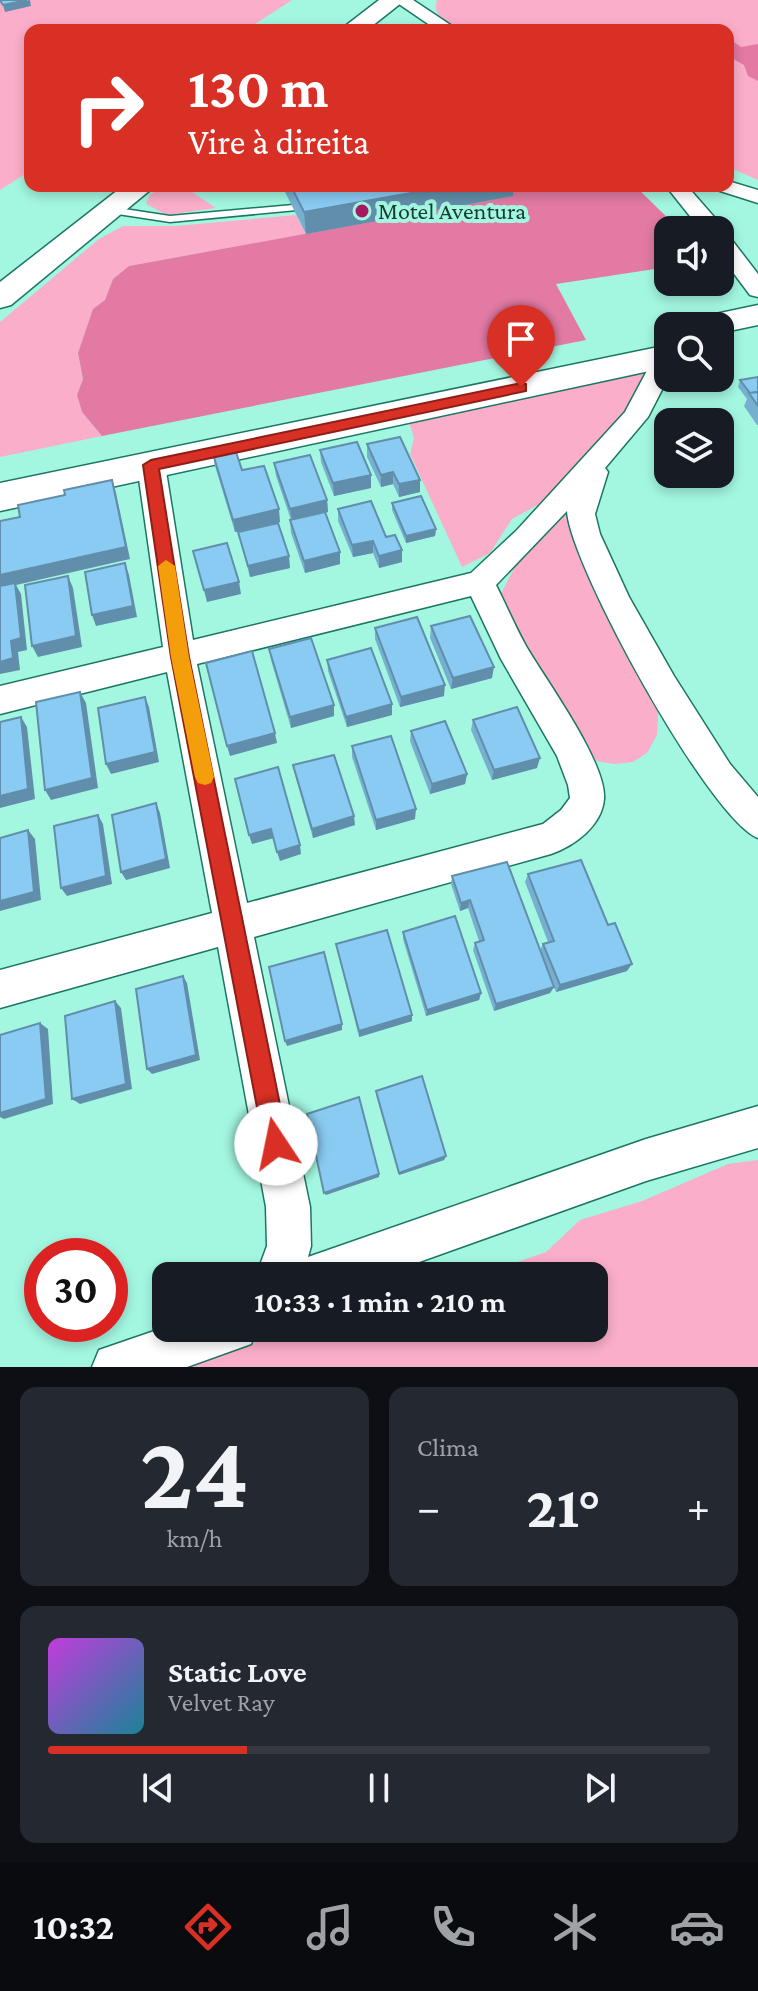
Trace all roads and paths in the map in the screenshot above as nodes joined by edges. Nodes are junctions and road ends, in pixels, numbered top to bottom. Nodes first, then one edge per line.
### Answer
1 (394, 0) edge
2 (401, 0) edge
3 (360, 24) edge
4 (439, 24) edge
5 (734, 189) edge
6 (134, 192) edge
7 (681, 192) edge
8 (758, 197) edge
9 (293, 208) edge
10 (111, 210) junction
11 (701, 216) edge
12 (734, 258) edge
13 (758, 290) edge
14 (0, 298) edge
15 (758, 315) edge
16 (734, 320) edge
17 (654, 336) edge
18 (758, 337) edge
19 (734, 342) edge
20 (654, 359) edge
21 (654, 382) edge
22 (226, 436) junction
23 (596, 463) junction
24 (151, 465) junction
25 (0, 469) edge
26 (0, 497) edge
27 (480, 582) junction
28 (180, 657) junction
29 (0, 700) edge
30 (758, 822) edge
31 (235, 925) junction
32 (0, 989) edge
33 (758, 1127) edge
34 (284, 1262) edge
35 (357, 1262) edge
36 (192, 1342) edge
37 (116, 1367) edge

1 - 3 street
2 - 4 street
5 - 8 street
6 - 10 street
7 - 11 street
9 - 10 lane
10 - 14 street
12 - 13 street
15 - 16 street
17 - 22 street
18 - 19 street
20 - 22 street
21 - 23 street
22 - 24 street
22 - 25 street
23 - 27 street
23 - 30 street
24 - 26 street
24 - 28 street
27 - 28 street
27 - 31 street
28 - 29 street
28 - 31 street
31 - 32 street
31 - 34 street
33 - 35 street
36 - 37 street

